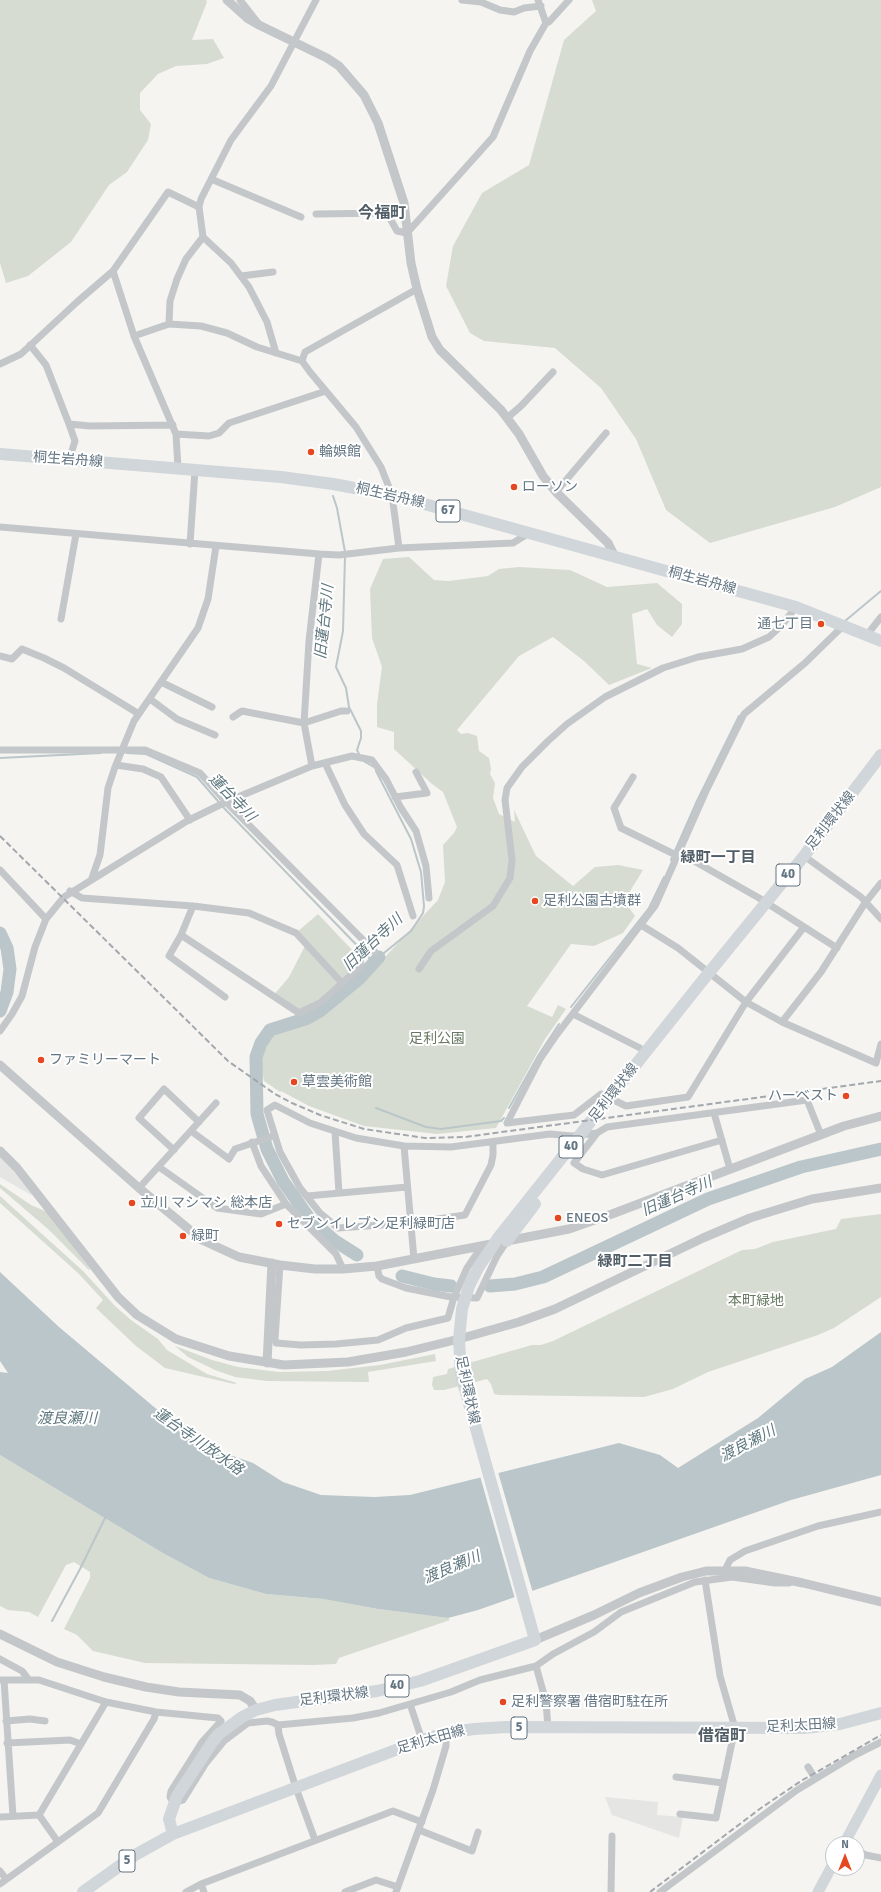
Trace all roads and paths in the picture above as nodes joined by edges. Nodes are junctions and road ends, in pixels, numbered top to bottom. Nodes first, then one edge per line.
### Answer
1 (227, 0) edge
2 (240, 0) edge
3 (316, 0) edge
4 (462, 0) edge
5 (569, 0) edge
6 (540, 3) edge
7 (546, 23) junction
8 (259, 25) junction
9 (294, 43) junction
10 (211, 179) junction
11 (200, 207) junction
12 (316, 214) dead end
13 (301, 217) dead end
14 (407, 233) junction
15 (204, 237) junction
16 (113, 271) junction
17 (273, 272) dead end
18 (241, 276) junction
19 (417, 289) junction
20 (169, 324) junction
21 (134, 336) junction
22 (30, 345) junction
23 (276, 353) junction
24 (302, 360) junction
25 (0, 364) edge
26 (553, 372) dead end
27 (326, 391) junction
28 (507, 418) junction
29 (69, 424) junction
30 (172, 425) junction
31 (176, 434) junction
32 (606, 434) dead end
33 (0, 454) edge
34 (69, 460) junction
35 (178, 468) junction
36 (195, 470) junction
37 (556, 492) junction
38 (392, 495) junction
39 (0, 527) edge
40 (529, 533) junction
41 (76, 534) junction
42 (190, 544) junction
43 (216, 546) junction
44 (399, 548) junction
45 (319, 554) junction
46 (615, 557) junction
47 (796, 607) junction
48 (881, 617) edge
49 (60, 619) dead end
50 (844, 625) junction
51 (867, 635) junction
52 (881, 641) edge
53 (0, 656) edge
54 (162, 682) junction
55 (150, 699) junction
56 (212, 707) dead end
57 (347, 710) dead end
58 (139, 714) junction
59 (233, 717) dead end
60 (304, 723) junction
61 (215, 735) dead end
62 (122, 749) junction
63 (0, 750) edge
64 (881, 755) edge
65 (325, 763) junction
66 (116, 765) junction
67 (312, 766) junction
68 (416, 772) dead end
69 (632, 777) dead end
70 (395, 797) junction
71 (226, 802) junction
72 (190, 820) junction
73 (676, 854) junction
74 (804, 856) junction
75 (0, 870) edge
76 (92, 878) junction
77 (881, 883) edge
78 (70, 891) junction
79 (429, 898) dead end
80 (765, 903) junction
81 (865, 903) junction
82 (193, 906) junction
83 (413, 916) dead end
84 (46, 919) junction
85 (881, 919) edge
86 (641, 925) junction
87 (804, 927) junction
88 (180, 935) junction
89 (368, 944) junction
90 (837, 948) junction
91 (375, 952) dead end
92 (419, 969) dead end
93 (710, 972) junction
94 (342, 983) junction
95 (224, 997) dead end
96 (746, 1002) junction
97 (573, 1014) junction
98 (782, 1022) junction
99 (0, 1031) edge
100 (881, 1044) edge
101 (640, 1048) dead end
102 (0, 1065) edge
103 (618, 1088) junction
104 (216, 1103) dead end
105 (714, 1113) junction
106 (881, 1116) edge
107 (199, 1122) junction
108 (191, 1131) junction
109 (335, 1132) junction
110 (597, 1133) junction
111 (820, 1135) junction
112 (271, 1136) junction
113 (722, 1140) junction
114 (254, 1142) junction
115 (493, 1142) junction
116 (404, 1146) junction
117 (174, 1150) junction
118 (0, 1151) edge
119 (159, 1167) junction
120 (730, 1169) junction
121 (408, 1187) junction
122 (139, 1188) junction
123 (881, 1188) edge
124 (339, 1193) junction
125 (307, 1196) junction
126 (286, 1204) junction
127 (410, 1223) junction
128 (507, 1241) junction
129 (482, 1246) junction
130 (414, 1259) junction
131 (276, 1264) junction
132 (377, 1266) junction
133 (343, 1270) junction
134 (454, 1298) junction
135 (459, 1345) junction
136 (267, 1363) junction
137 (881, 1512) edge
138 (725, 1570) junction
139 (705, 1580) junction
140 (803, 1583) junction
141 (881, 1602) edge
142 (0, 1634) edge
143 (535, 1640) junction
144 (0, 1659) edge
145 (536, 1666) junction
146 (2, 1680) edge
147 (29, 1680) junction
148 (106, 1702) junction
149 (410, 1704) junction
150 (256, 1710) junction
151 (156, 1712) junction
152 (881, 1713) edge
153 (6, 1721) junction
154 (46, 1721) dead end
155 (278, 1725) junction
156 (548, 1728) junction
157 (735, 1728) junction
158 (446, 1734) junction
159 (422, 1740) junction
160 (881, 1742) edge
161 (7, 1744) junction
162 (81, 1744) junction
163 (808, 1767) dead end
164 (881, 1775) edge
165 (676, 1777) dead end
166 (815, 1778) junction
167 (723, 1783) junction
168 (296, 1788) junction
169 (174, 1803) junction
170 (680, 1814) dead end
171 (39, 1815) junction
172 (13, 1816) junction
173 (0, 1817) edge
174 (422, 1822) junction
175 (419, 1830) junction
176 (478, 1832) dead end
177 (173, 1834) junction
178 (612, 1836) dead end
179 (848, 1836) edge
180 (315, 1840) junction
181 (58, 1842) junction
182 (865, 1855) edge
183 (881, 1858) edge
184 (0, 1871) edge
185 (827, 1876) edge
186 (3, 1881) edge
187 (201, 1884) junction
188 (397, 1890) edge
189 (83, 1892) edge
190 (186, 1892) edge
191 (204, 1892) edge
192 (345, 1892) edge
193 (611, 1892) edge
194 (660, 1892) edge
195 (818, 1892) edge

1 - 8 street
2 - 8 street
3 - 9 street
4 - 6 street
5 - 7 street
6 - 7 street
7 - 14 street
8 - 9 street
9 - 10 street
9 - 14 street
10 - 11 street
10 - 13 street
11 - 15 street
11 - 16 street
12 - 14 street
14 - 19 street
15 - 18 street
15 - 20 street
16 - 21 street
16 - 22 street
17 - 18 street
18 - 23 street
19 - 24 street
19 - 28 street
20 - 21 street
20 - 23 street
21 - 30 street
22 - 25 street
22 - 29 street
23 - 24 street
24 - 27 street
26 - 28 street
27 - 31 street
27 - 38 street
28 - 37 street
29 - 30 street
29 - 34 street
30 - 31 street
31 - 35 street
32 - 37 street
33 - 34 main road, 桐生岩舟線 / 67
34 - 35 main road, 桐生岩舟線 / 67
35 - 36 main road, 桐生岩舟線 / 67
36 - 38 main road, 桐生岩舟線 / 67
36 - 42 street
37 - 46 street
38 - 40 main road, 桐生岩舟線 / 67
38 - 44 street
39 - 41 street
40 - 44 street
40 - 46 main road, 桐生岩舟線 / 67
41 - 42 street
41 - 49 street
42 - 43 street
43 - 45 street
43 - 54 street
44 - 45 street
45 - 60 street
46 - 47 main road, 桐生岩舟線 / 67
47 - 50 main road, 桐生岩舟線 / 67
47 - 92 street
48 - 51 street
50 - 51 main road, 桐生岩舟線 / 67
50 - 73 street
51 - 52 main road, 桐生岩舟線 / 67
53 - 58 street
54 - 55 street
54 - 56 street
55 - 58 street
55 - 61 street
57 - 60 street
58 - 62 street
59 - 60 street
60 - 67 street
62 - 63 street
62 - 66 street
62 - 71 street
64 - 74 main road, 足利環状線 / 40
65 - 67 street
65 - 70 street
65 - 83 street
66 - 72 street
66 - 76 street
67 - 71 street
68 - 70 street
69 - 73 street
70 - 79 street
71 - 72 street
71 - 89 street
72 - 76 street
73 - 80 street
73 - 86 street
74 - 80 main road, 足利環状線 / 40
74 - 81 street
75 - 84 street
76 - 78 street
77 - 81 street
78 - 82 street
78 - 84 street
80 - 87 street
80 - 93 main road, 足利環状線 / 40
81 - 85 street
81 - 90 street
82 - 88 street
82 - 94 street
84 - 99 street
86 - 93 street
86 - 97 street
87 - 90 street
87 - 96 street
88 - 94 street
88 - 95 street
89 - 91 street
89 - 94 street
90 - 98 street
93 - 96 street
93 - 103 main road, 足利環状線 / 40
96 - 97 street
96 - 98 street
97 - 101 street
98 - 100 street
102 - 122 street
103 - 128 main road
103 - 129 main road
103 - 135 main road, 足利環状線 / 40
104 - 107 street
105 - 110 street
105 - 111 street
105 - 113 street
106 - 111 street
107 - 108 street
107 - 117 street
108 - 114 street
108 - 117 street
109 - 112 street
109 - 116 street
109 - 124 street
110 - 113 street
110 - 115 street
111 - 120 street
112 - 114 street
112 - 125 street
113 - 120 street
114 - 126 street
115 - 116 street
115 - 127 street
116 - 121 street
117 - 119 street
118 - 136 street
119 - 122 street
119 - 126 street
120 - 128 street
121 - 124 street
121 - 127 street
122 - 131 street
123 - 135 street
124 - 125 street
125 - 127 street
126 - 133 street
127 - 130 street
128 - 129 street
128 - 134 street
129 - 130 street
129 - 134 street
130 - 132 street
131 - 133 street
131 - 134 street
131 - 136 street
132 - 133 street
132 - 134 street
135 - 136 street
135 - 143 main road, 足利環状線 / 40
137 - 138 street
138 - 140 street
138 - 143 street
139 - 140 street
139 - 145 street
139 - 157 street
140 - 141 street
142 - 150 street
143 - 150 main road, 足利環状線 / 40
144 - 147 street
145 - 149 street
145 - 156 street
146 - 147 street
146 - 153 street
147 - 148 street
148 - 151 street
148 - 162 street
149 - 155 street
149 - 159 street
150 - 169 main road, 足利環状線 / 40
151 - 169 street
151 - 181 street
152 - 157 main road, 足利太田線 / 5
153 - 154 street
153 - 161 street
155 - 168 street
155 - 169 street
156 - 157 main road, 足利太田線 / 5
156 - 158 main road, 足利太田線 / 5
157 - 167 street
158 - 159 main road, 足利太田線 / 5
158 - 174 street
159 - 168 main road, 足利太田線 / 5
160 - 166 street
161 - 162 street
161 - 172 street
162 - 171 street
163 - 166 street
164 - 179 main road
165 - 167 street
166 - 194 street
167 - 170 street
168 - 177 main road, 足利太田線 / 5
168 - 180 street
169 - 177 main road, 足利環状線 / 40
171 - 172 street
171 - 181 street
172 - 173 street
174 - 175 street
174 - 180 street
175 - 176 street
175 - 188 street
177 - 189 main road, 足利太田線 / 5
178 - 193 street
180 - 187 street
181 - 186 street
182 - 183 street
184 - 186 street
185 - 195 main road
187 - 190 street
187 - 191 street
188 - 192 street

